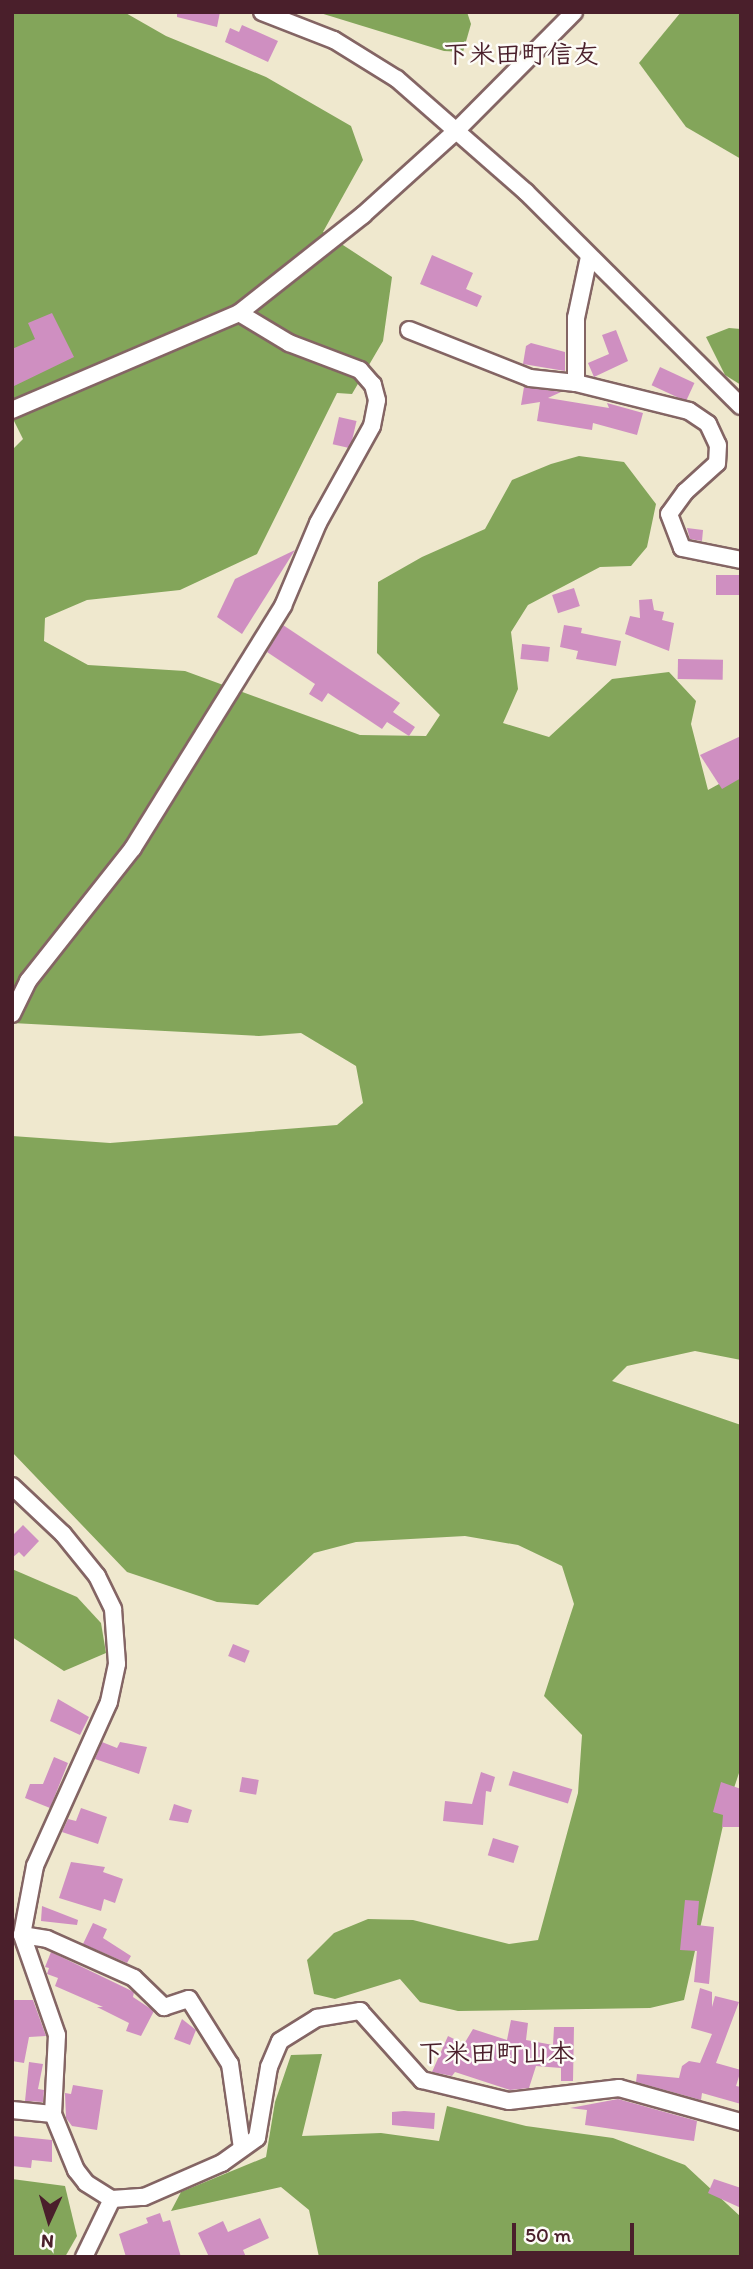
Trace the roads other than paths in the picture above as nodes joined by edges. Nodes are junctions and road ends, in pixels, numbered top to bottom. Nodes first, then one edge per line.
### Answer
1 (262, 12) edge
2 (574, 12) edge
3 (457, 130) junction
4 (589, 257) junction
5 (239, 313) junction
6 (409, 330) dead end
7 (576, 383) junction
8 (741, 406) edge
9 (12, 410) edge
10 (741, 560) edge
11 (12, 1014) edge
12 (12, 1486) edge
13 (22, 1935) junction
14 (12, 2110) edge
15 (53, 2115) junction
16 (741, 2122) edge
17 (242, 2148) junction
18 (112, 2199) junction
19 (84, 2257) edge

1 - 3 street
2 - 3 street
3 - 4 street
3 - 5 street
4 - 7 street
4 - 8 street
5 - 9 street
5 - 11 street
6 - 7 street
7 - 10 street
12 - 13 street
13 - 15 street
13 - 17 street
14 - 15 street
15 - 18 street
16 - 17 street
17 - 18 street
18 - 19 street

